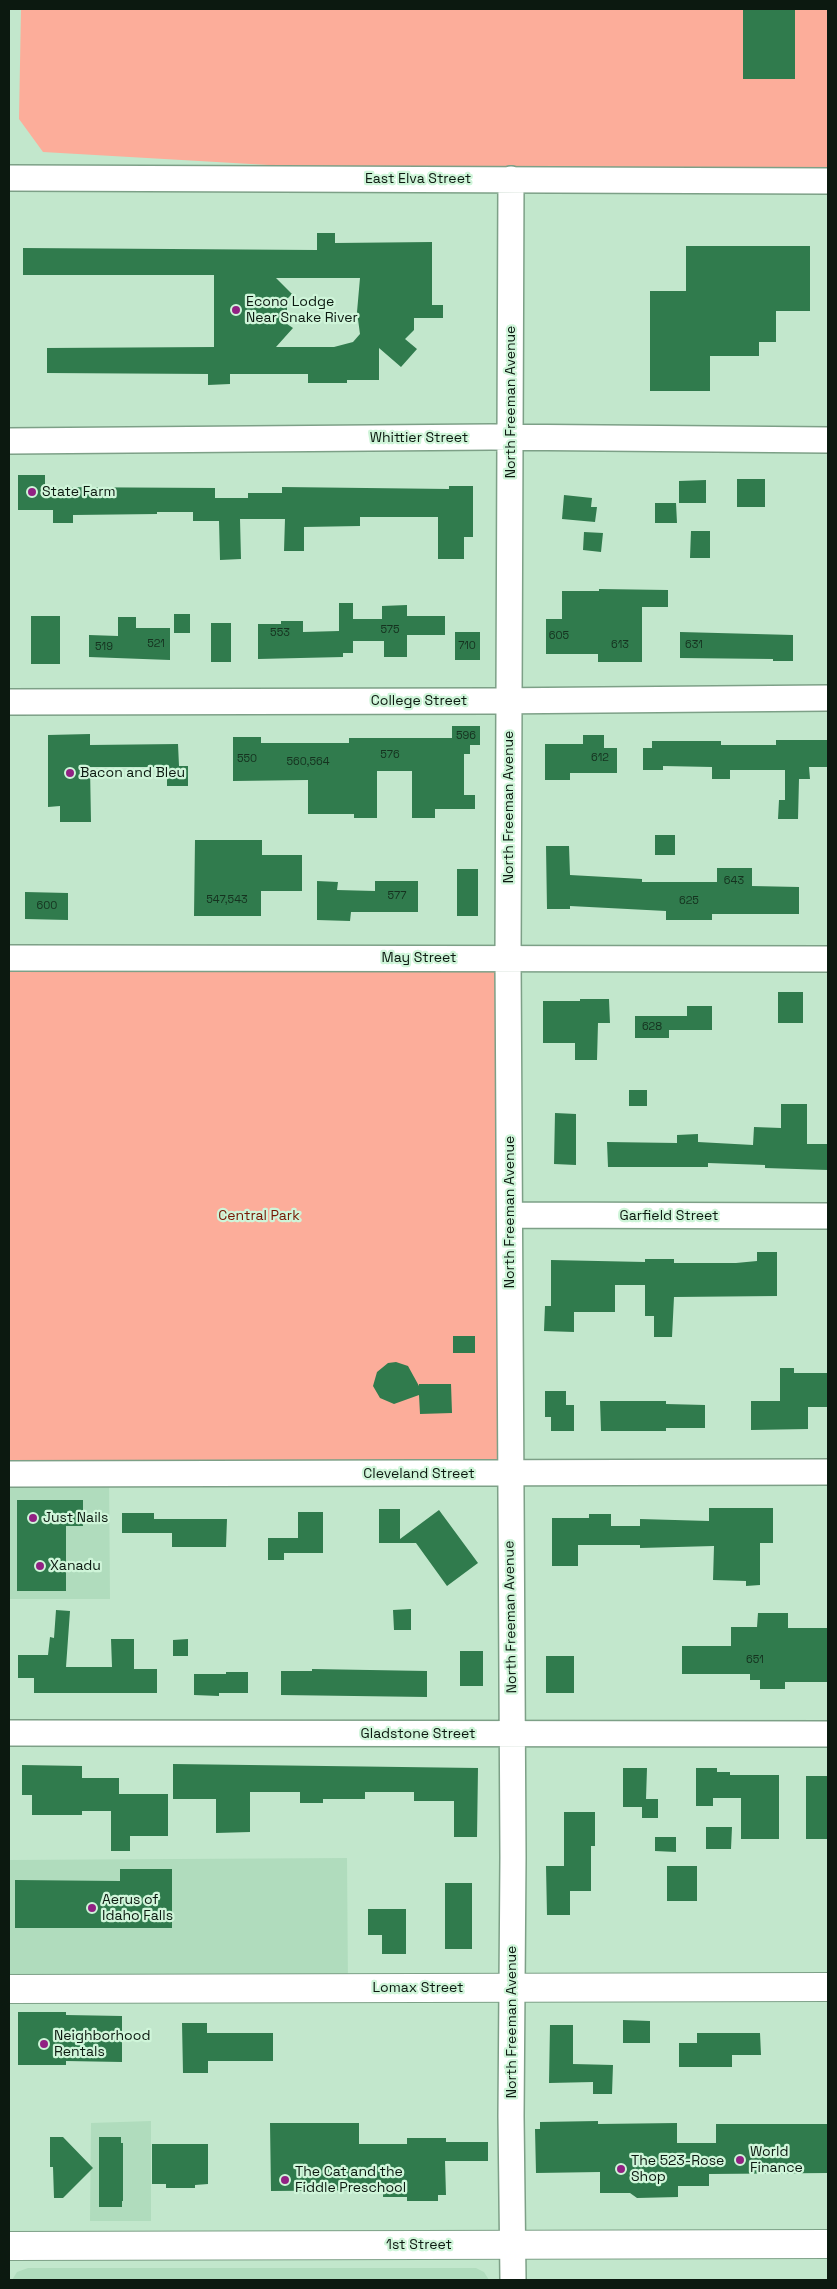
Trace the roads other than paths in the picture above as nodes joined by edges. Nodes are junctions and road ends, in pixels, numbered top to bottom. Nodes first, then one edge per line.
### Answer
1 (9, 178) edge
2 (511, 179) junction
3 (828, 181) edge
4 (511, 437) junction
5 (828, 440) edge
6 (9, 441) edge
7 (828, 698) edge
8 (510, 701) junction
9 (9, 702) edge
10 (9, 958) edge
11 (508, 958) junction
12 (828, 958) edge
13 (510, 1215) junction
14 (828, 1216) edge
15 (828, 1472) edge
16 (9, 1474) edge
17 (510, 1474) junction
18 (9, 1733) edge
19 (828, 1734) edge
20 (512, 1735) junction
21 (828, 1987) edge
22 (9, 1988) edge
23 (512, 1988) junction
24 (828, 2244) edge
25 (513, 2245) junction
26 (9, 2246) edge
27 (513, 2280) edge

1 - 2 street, East Elva Street
2 - 3 street, East Elva Street
2 - 4 street, North Freeman Avenue
4 - 5 street, Whittier Street
4 - 6 street, Whittier Street
4 - 8 street, North Freeman Avenue
7 - 8 street, College Street
8 - 9 street, College Street
8 - 11 street, North Freeman Avenue
10 - 11 street, May Street
11 - 12 street, May Street
11 - 13 street, North Freeman Avenue
13 - 14 street, Garfield Street
13 - 17 street, North Freeman Avenue
15 - 17 street, Cleveland Street
16 - 17 street, Cleveland Street
17 - 20 street, North Freeman Avenue
18 - 20 street, Gladstone Street
19 - 20 street, Gladstone Street
20 - 23 street, North Freeman Avenue
21 - 23 main road, Lomax Street
22 - 23 main road, Lomax Street
23 - 25 street, North Freeman Avenue
24 - 25 main road, 1st Street
25 - 26 main road, 1st Street
25 - 27 street, North Freeman Avenue

